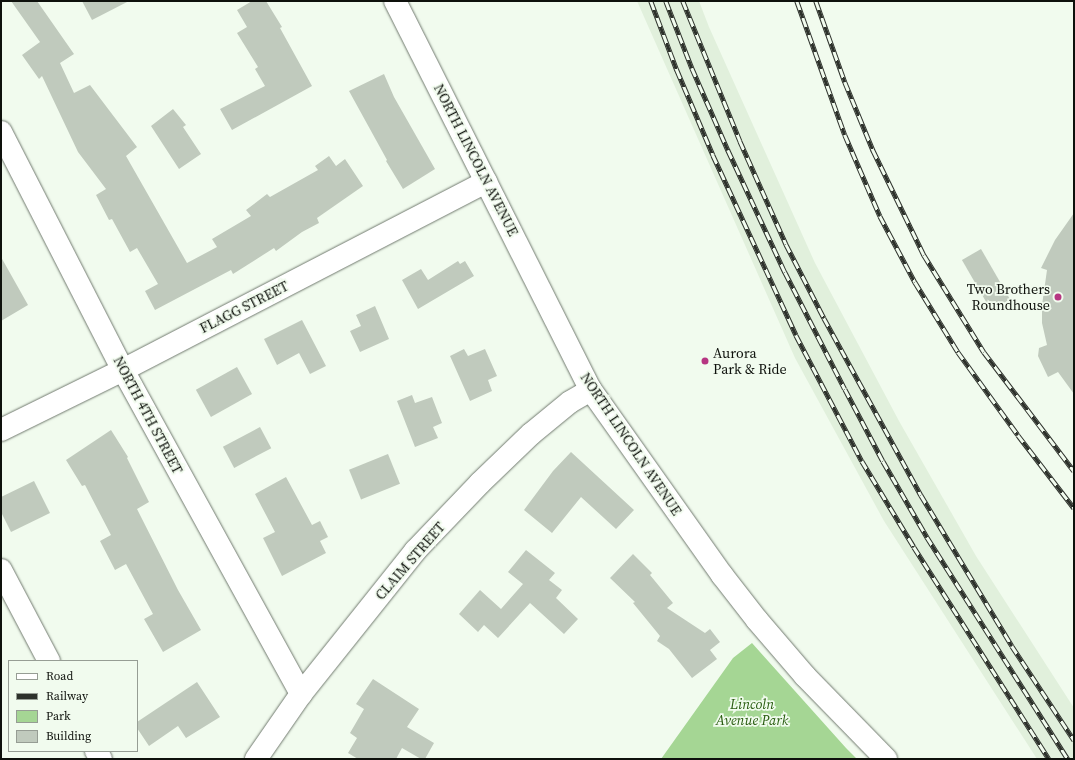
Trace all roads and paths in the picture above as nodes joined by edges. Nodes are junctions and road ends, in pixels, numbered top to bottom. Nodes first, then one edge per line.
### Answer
1 (395, 1) edge
2 (1, 132) edge
3 (486, 182) junction
4 (123, 370) junction
5 (591, 390) junction
6 (1, 430) edge
7 (1, 570) edge
8 (48, 660) edge
9 (301, 694) junction
10 (257, 759) edge
11 (886, 759) edge

1 - 3 street, NORTH LINCOLN AVENUE
2 - 4 street, NORTH 4TH STREET
3 - 4 street, FLAGG STREET
3 - 5 street, NORTH LINCOLN AVENUE
4 - 6 street, FLAGG STREET
4 - 9 street, NORTH 4TH STREET
5 - 9 street, CLAIM STREET
5 - 11 street, NORTH LINCOLN AVENUE
7 - 8 street
9 - 10 street, CLAIM STREET

